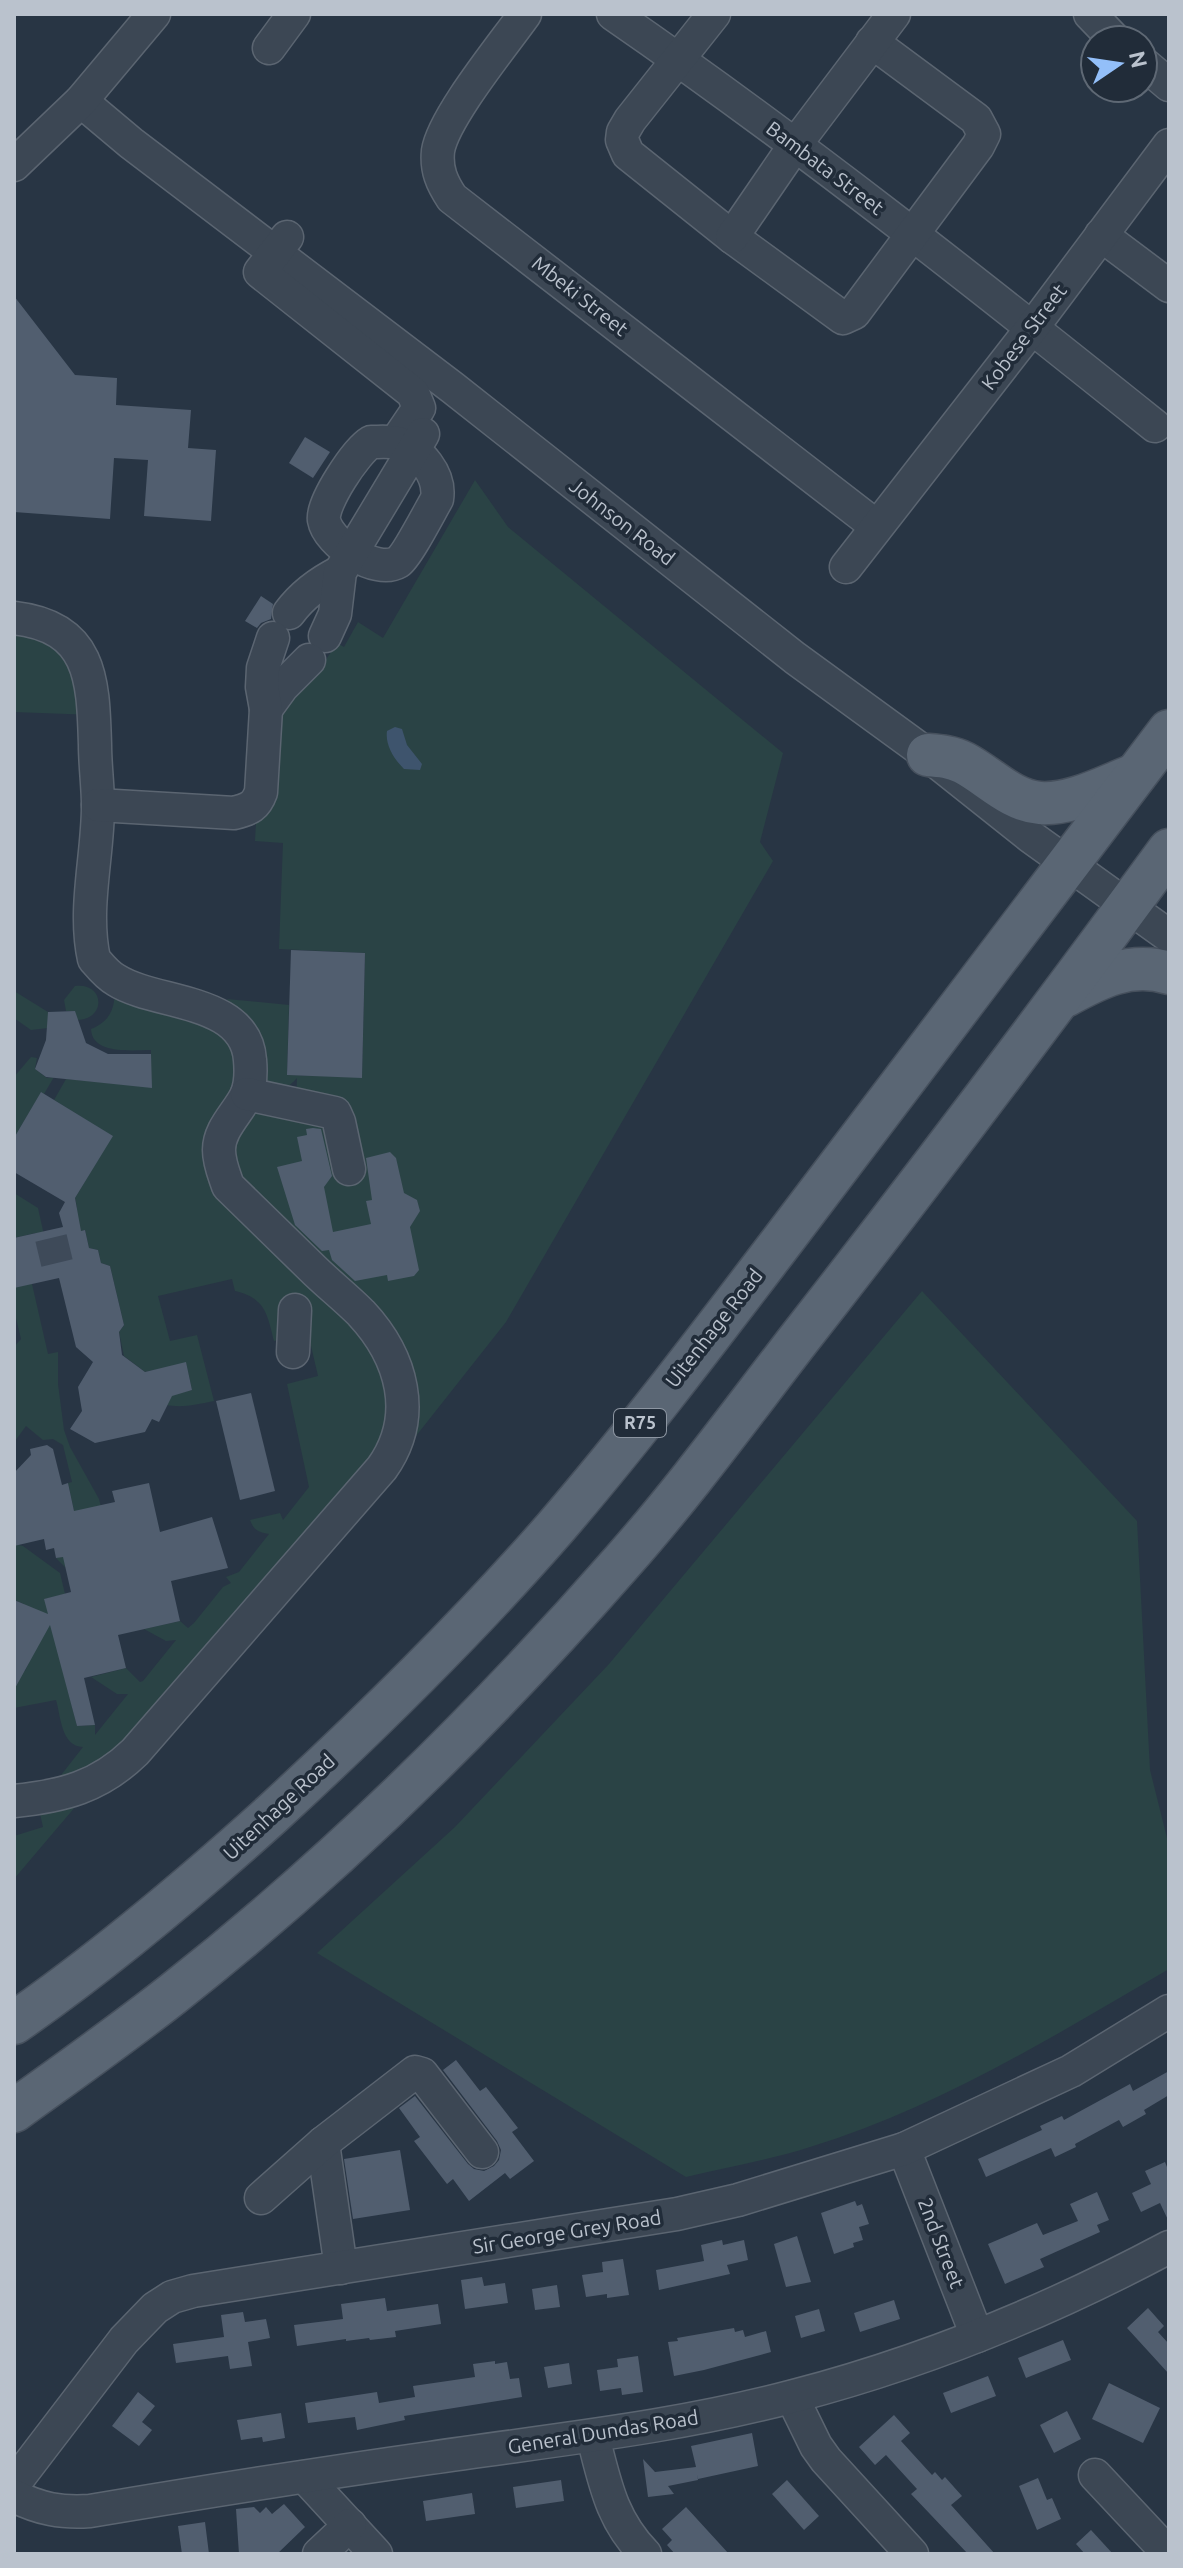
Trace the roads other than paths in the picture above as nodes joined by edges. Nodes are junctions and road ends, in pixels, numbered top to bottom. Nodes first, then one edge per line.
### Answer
1 (154, 14) edge
2 (294, 14) edge
3 (525, 14) edge
4 (613, 14) edge
5 (714, 14) edge
6 (894, 14) edge
7 (872, 42) junction
8 (269, 48) dead end
9 (680, 60) junction
10 (81, 101) junction
11 (795, 145) junction
12 (1169, 145) edge
13 (14, 165) edge
14 (912, 233) junction
15 (1101, 235) junction
16 (288, 236) dead end
17 (732, 237) junction
18 (1169, 286) edge
19 (1032, 328) junction
20 (453, 388) junction
21 (1155, 426) dead end
22 (406, 443) junction
23 (876, 526) junction
24 (346, 562) junction
25 (846, 567) dead end
26 (14, 618) edge
27 (266, 709) junction
28 (1169, 731) edge
29 (928, 755) junction
30 (1135, 775) junction
31 (98, 805) junction
32 (1169, 850) edge
33 (1069, 863) junction
34 (1127, 908) junction
35 (1169, 936) edge
36 (1169, 973) edge
37 (1057, 1001) junction
38 (247, 1094) junction
39 (349, 1169) dead end
40 (295, 1310) dead end
41 (293, 1352) dead end
42 (14, 1801) edge
43 (1169, 2011) edge
44 (14, 2023) edge
45 (14, 2111) edge
46 (323, 2143) junction
47 (904, 2149) junction
48 (482, 2152) dead end
49 (261, 2198) dead end
50 (1164, 2258) edge
51 (341, 2268) junction
52 (977, 2336) junction
53 (792, 2397) junction
54 (593, 2437) junction
55 (1095, 2475) dead end
56 (305, 2477) junction
57 (14, 2484) edge
58 (14, 2496) edge
59 (350, 2525) junction
60 (319, 2554) edge
61 (376, 2554) edge
62 (645, 2554) edge
63 (912, 2554) edge
64 (1169, 2554) edge

1 - 10 street
2 - 8 street
3 - 23 street, Mbeki Street
4 - 9 street, Bambata Street
5 - 9 street
6 - 7 street
7 - 11 street
7 - 14 street
9 - 11 street, Bambata Street
9 - 17 street
10 - 13 street
10 - 20 street, Johnson Road
11 - 14 street, Bambata Street
11 - 17 street
12 - 15 street, Kobese Street
14 - 17 street
14 - 19 street, Bambata Street
15 - 18 street
15 - 19 street, Kobese Street
16 - 22 street
19 - 21 street, Bambata Street
19 - 23 street, Kobese Street
20 - 22 street
20 - 29 street, Johnson Road
22 - 24 street
22 - 24 street
22 - 24 street
23 - 25 street, Kobese Street
24 - 27 street
24 - 27 street
26 - 31 street
27 - 31 street
28 - 30 main road, Uitenhage Road / R75
29 - 30 main road
29 - 33 street, Johnson Road
30 - 33 main road, Uitenhage Road / R75
31 - 38 street
32 - 34 main road
33 - 34 street, Johnson Road
33 - 44 main road, Uitenhage Road / R75
34 - 35 street, Johnson Road
34 - 37 main road
36 - 37 main road
37 - 45 main road
38 - 39 street
38 - 42 street
40 - 41 street
43 - 47 street, Sir George Grey Road
46 - 48 street
46 - 49 street
46 - 51 street
47 - 51 street, Sir George Grey Road
47 - 52 street, 2nd Street
50 - 52 street, General Dundas Road
51 - 57 street, Sir George Grey Road
52 - 53 street, General Dundas Road
53 - 54 street, General Dundas Road
53 - 63 street
54 - 56 street, General Dundas Road
54 - 62 street
55 - 64 street
56 - 58 street, General Dundas Road
56 - 59 street
59 - 60 street
59 - 61 street

